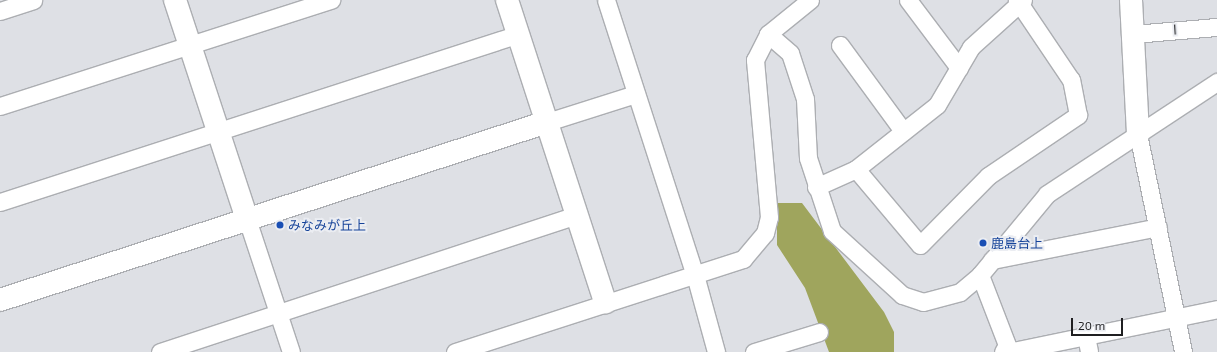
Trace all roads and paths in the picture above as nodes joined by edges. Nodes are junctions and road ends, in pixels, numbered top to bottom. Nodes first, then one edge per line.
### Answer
1 (33, 0) edge
2 (175, 0) edge
3 (332, 0) edge
4 (507, 0) edge
5 (606, 0) edge
6 (810, 0) edge
7 (908, 0) edge
8 (1131, 0) edge
9 (1020, 1) edge
10 (0, 11) edge
11 (1217, 27) edge
12 (519, 34) junction
13 (768, 34) junction
14 (1133, 34) junction
15 (190, 45) junction
16 (840, 45) dead end
17 (959, 68) junction
18 (1217, 82) edge
19 (636, 94) junction
20 (0, 106) edge
21 (547, 122) junction
22 (904, 131) junction
23 (218, 132) junction
24 (1138, 134) junction
25 (856, 169) junction
26 (816, 187) junction
27 (0, 202) edge
28 (578, 214) junction
29 (247, 219) junction
30 (1158, 227) junction
31 (992, 260) junction
32 (695, 275) junction
33 (980, 275) junction
34 (0, 300) edge
35 (605, 302) junction
36 (1217, 309) edge
37 (279, 314) junction
38 (1176, 318) junction
39 (819, 332) dead end
40 (1088, 344) edge
41 (160, 352) edge
42 (291, 352) edge
43 (455, 352) edge
44 (716, 352) edge
45 (754, 352) edge
46 (1003, 352) edge
47 (1008, 352) edge
48 (1183, 352) edge

1 - 10 street
2 - 15 street
3 - 15 street
4 - 12 street
5 - 19 street
6 - 13 street
7 - 17 street
8 - 14 street
9 - 17 street
9 - 25 street
11 - 14 street, I
12 - 21 street
12 - 23 street
13 - 26 street
13 - 32 street
14 - 24 street
15 - 20 street
15 - 23 street
16 - 22 street
17 - 22 street
18 - 24 street
19 - 21 street
19 - 32 street
21 - 28 street
21 - 29 street
22 - 25 street
23 - 27 street
23 - 29 street
24 - 30 street
24 - 31 street
25 - 26 street
26 - 33 street
28 - 35 street
28 - 37 street
29 - 34 street
29 - 37 street
30 - 31 street
30 - 38 street
31 - 33 street
32 - 35 street
32 - 44 street
33 - 46 street
35 - 43 street
36 - 38 street
37 - 41 street
37 - 42 street
38 - 40 street
38 - 48 street
39 - 45 street
40 - 47 street

